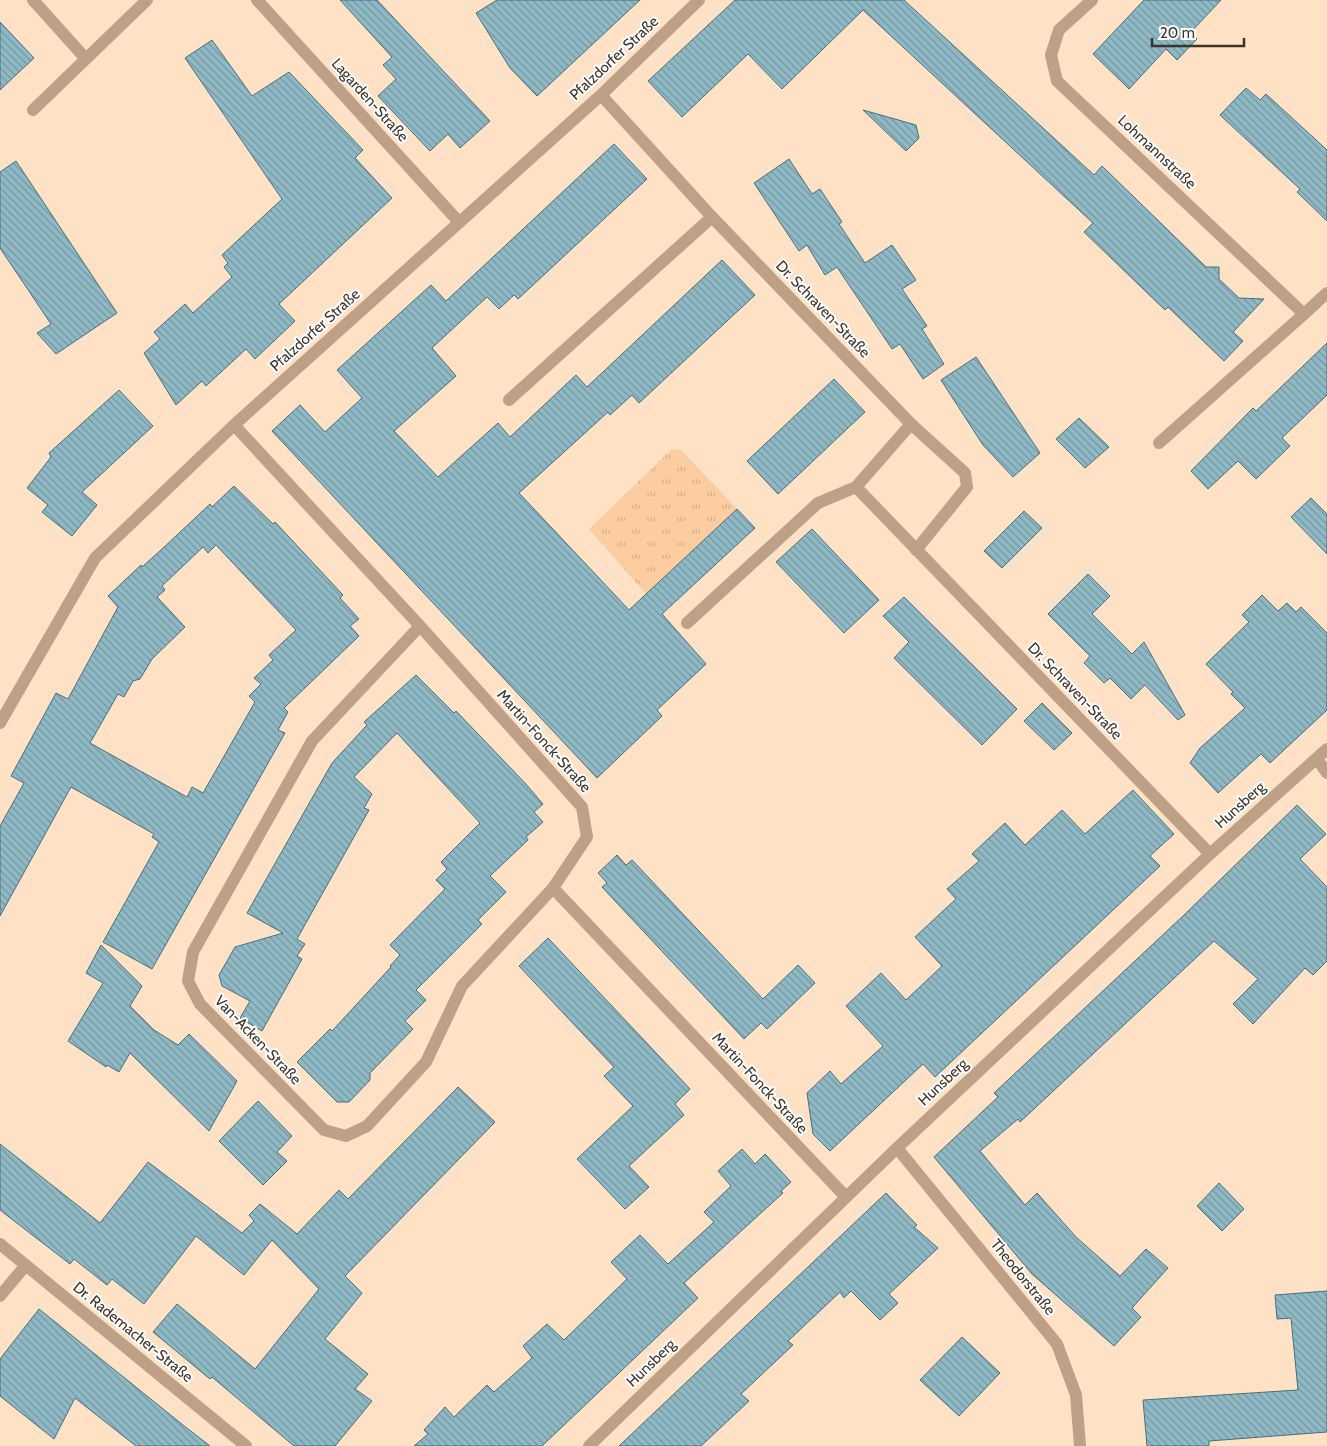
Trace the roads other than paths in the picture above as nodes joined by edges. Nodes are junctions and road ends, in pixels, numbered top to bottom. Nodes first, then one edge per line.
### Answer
1 (33, 0) edge
2 (147, 0) edge
3 (257, 0) edge
4 (699, 0) edge
5 (1092, 0) edge
6 (86, 59) junction
7 (601, 95) junction
8 (33, 110) dead end
9 (712, 217) junction
10 (459, 222) junction
11 (1327, 293) edge
12 (1304, 314) junction
13 (509, 400) dead end
14 (911, 424) junction
15 (234, 425) junction
16 (1160, 443) dead end
17 (856, 487) junction
18 (916, 550) junction
19 (687, 623) dead end
20 (420, 626) junction
21 (0, 723) edge
22 (1327, 749) edge
23 (1317, 758) junction
24 (1327, 773) edge
25 (1210, 854) junction
26 (553, 888) junction
27 (897, 1148) junction
28 (846, 1197) junction
29 (0, 1244) edge
30 (26, 1265) junction
31 (0, 1296) edge
32 (246, 1446) edge
33 (589, 1446) edge
34 (1080, 1446) edge

1 - 6 street
2 - 6 street
3 - 10 street, Lagarden-Straße
4 - 7 street, Pfalzdorfer Straße
5 - 12 street, Lohmannstraße
6 - 8 street
7 - 9 street, Dr. Schraven-Straße
7 - 10 street, Pfalzdorfer Straße
9 - 13 street
9 - 14 street, Dr. Schraven-Straße
10 - 15 street, Pfalzdorfer Straße
11 - 12 street
12 - 16 street
14 - 17 street
14 - 18 street, Dr. Schraven-Straße
15 - 20 street, Martin-Fonck-Straße
15 - 21 street, Pfalzdorfer Straße
17 - 18 street, Dr. Schraven-Straße
17 - 19 street
18 - 25 street, Dr. Schraven-Straße
20 - 26 street, Martin-Fonck-Straße
20 - 26 street, Van-Acken-Straße
22 - 23 street, Hunsberg
23 - 24 street
23 - 25 street, Hunsberg
25 - 27 street, Hunsberg
26 - 28 street, Martin-Fonck-Straße
27 - 28 street, Hunsberg
27 - 34 street, Theodorstraße
28 - 33 street, Hunsberg
29 - 30 street, Dr. Rademacher-Straße
30 - 31 street
30 - 32 street, Dr. Rademacher-Straße

